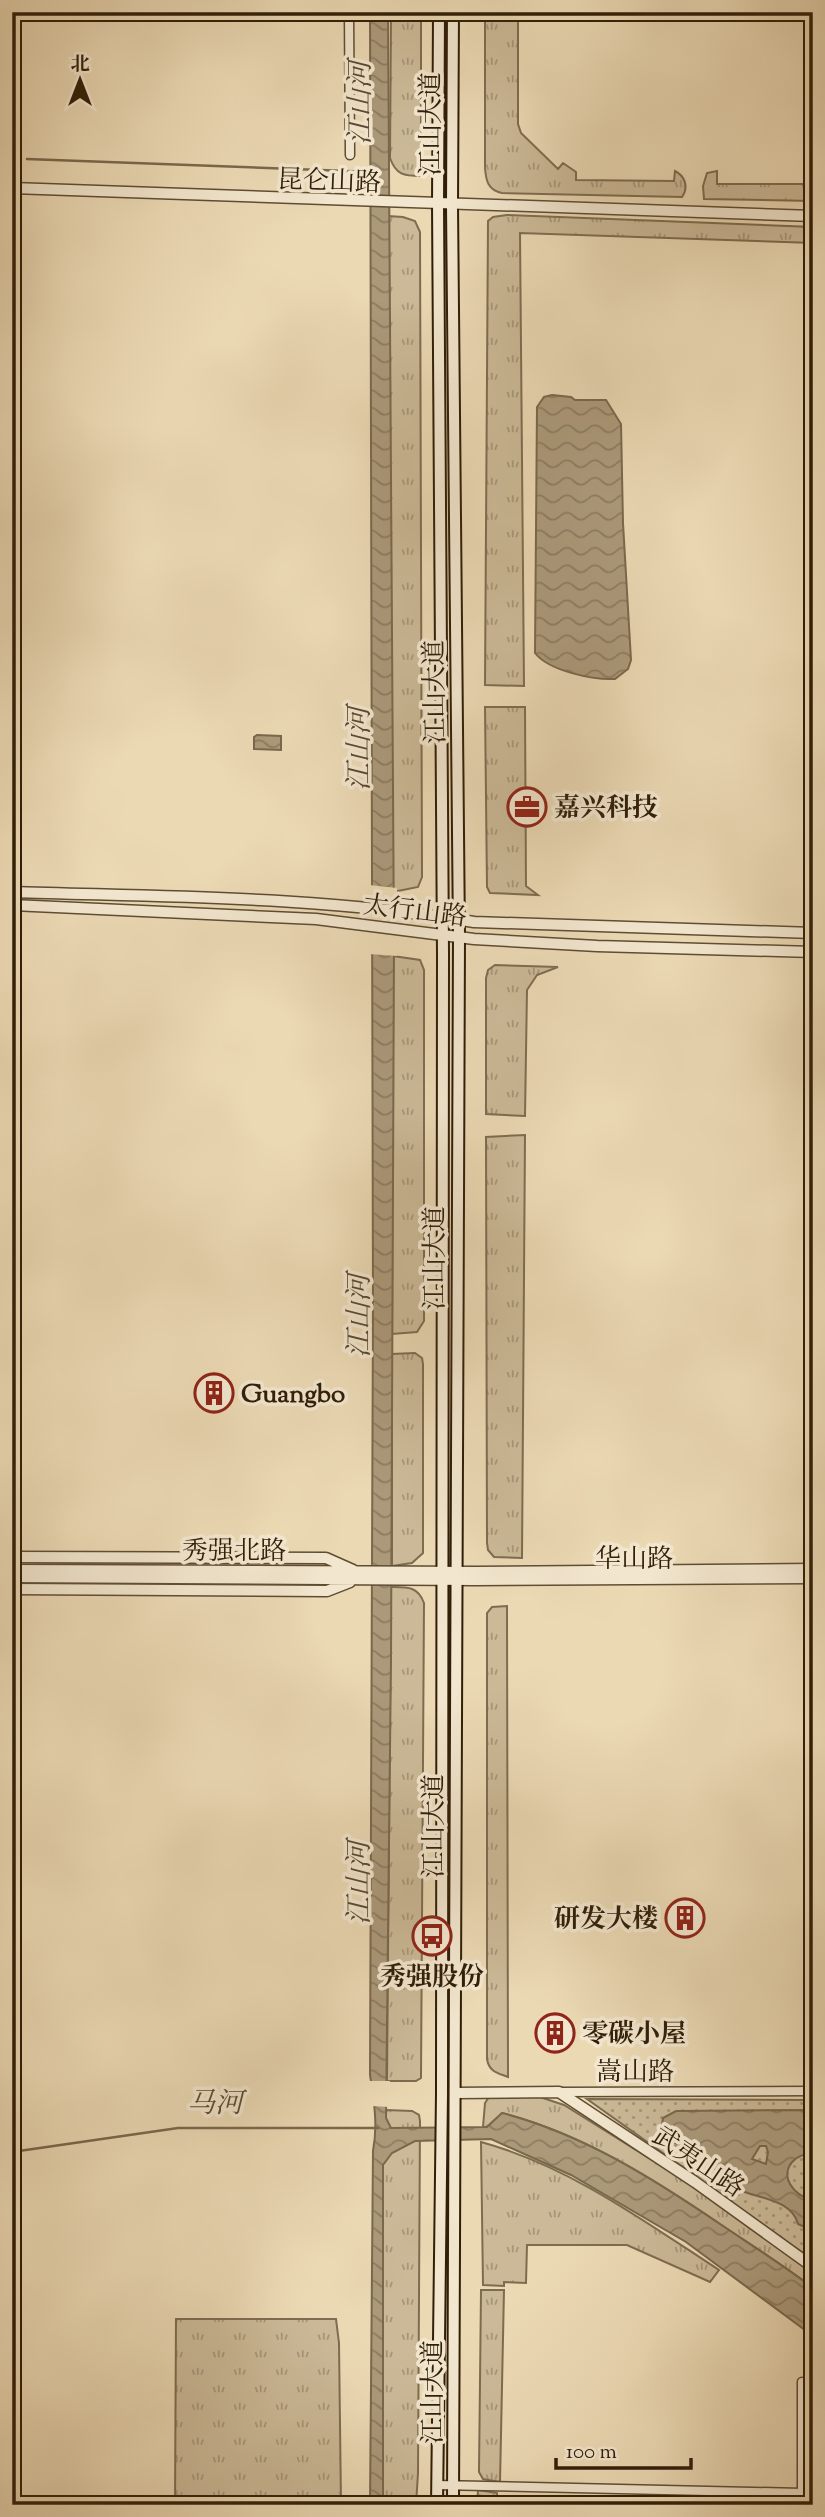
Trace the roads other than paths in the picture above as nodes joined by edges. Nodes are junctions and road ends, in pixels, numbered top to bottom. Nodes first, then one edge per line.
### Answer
1 (349, 12) edge
2 (439, 12) edge
3 (453, 12) edge
4 (350, 155) dead end
5 (12, 188) edge
6 (438, 204) junction
7 (452, 205) junction
8 (813, 216) edge
9 (12, 892) edge
10 (12, 905) edge
11 (443, 916) junction
12 (459, 919) junction
13 (813, 933) edge
14 (443, 935) junction
15 (459, 937) junction
16 (813, 952) edge
17 (12, 1556) edge
18 (813, 1569) edge
19 (12, 1570) edge
20 (359, 1576) junction
21 (442, 1576) junction
22 (455, 1576) junction
23 (12, 1577) edge
24 (813, 1578) edge
25 (12, 1589) edge
26 (813, 2091) edge
27 (456, 2092) junction
28 (559, 2092) junction
29 (813, 2267) edge
30 (802, 2382) dead end
31 (437, 2485) junction
32 (454, 2486) junction
33 (802, 2493) junction
34 (437, 2505) edge
35 (453, 2505) edge
36 (803, 2505) edge

1 - 4 street
2 - 6 main road, 江山大道
3 - 7 main road, 江山大道
5 - 6 street, 昆仑山路
6 - 7 street, 昆仑山路
6 - 11 main road, 江山大道
7 - 8 street, 昆仑山路
7 - 12 main road, 江山大道
9 - 11 street, 太行山路
10 - 14 street, 太行山路
11 - 12 street, 太行山路
11 - 14 main road, 江山大道
12 - 13 street, 太行山路
12 - 15 main road, 江山大道
14 - 15 street, 太行山路
14 - 21 main road, 江山大道
15 - 16 street, 太行山路
15 - 22 main road, 江山大道
17 - 20 street
18 - 22 street, 华山路
19 - 20 street, 秀强北路
20 - 21 street, 秀强北路
20 - 23 street, 秀强北路
20 - 25 street
21 - 22 street, 秀强北路
21 - 31 main road, 江山大道
22 - 24 street, 华山路
22 - 27 main road, 江山大道
26 - 28 street, 嵩山路
27 - 28 street, 嵩山路
27 - 32 main road, 江山大道
28 - 29 street, 武夷山路
30 - 33 street
31 - 32 street
31 - 34 main road, 江山大道
32 - 33 street
32 - 35 main road, 江山大道
33 - 36 street

